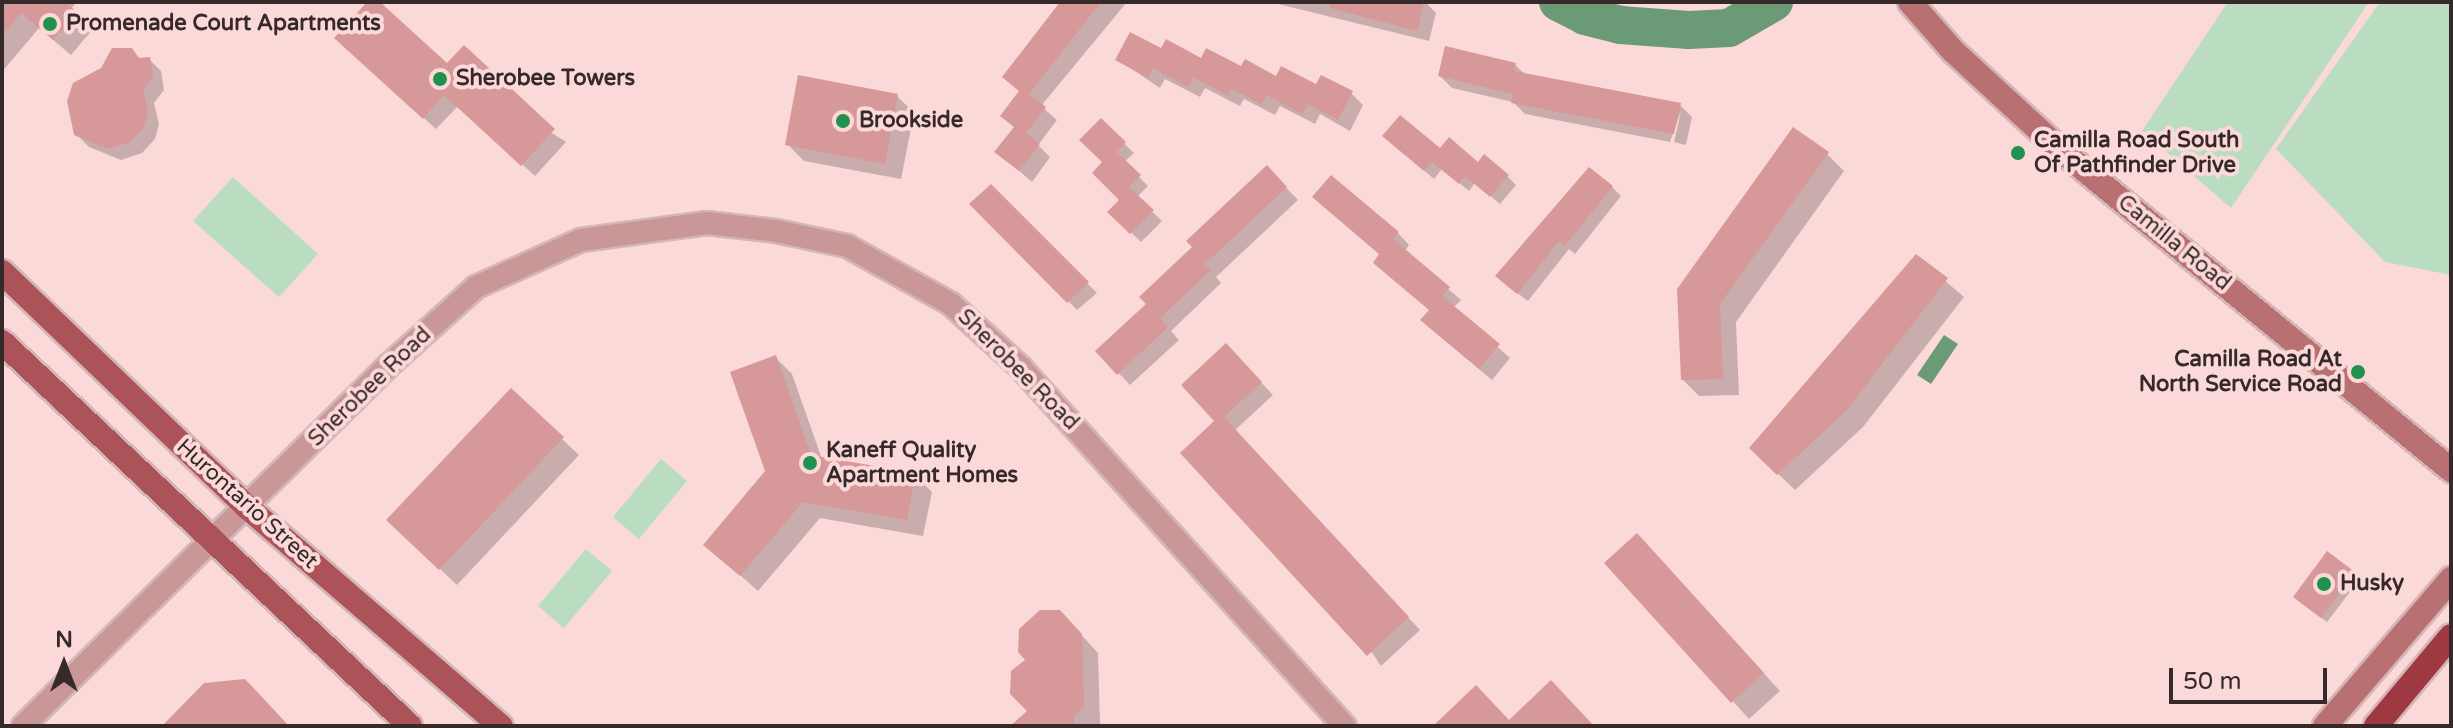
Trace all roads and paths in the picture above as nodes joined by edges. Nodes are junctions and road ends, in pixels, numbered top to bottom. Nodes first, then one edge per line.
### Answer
1 (1910, 2) edge
2 (2, 272) edge
3 (2, 342) edge
4 (2451, 470) edge
5 (248, 508) junction
6 (213, 541) junction
7 (2451, 579) edge
8 (2451, 636) edge
9 (23, 726) edge
10 (410, 726) edge
11 (501, 726) edge
12 (1345, 726) edge
13 (2325, 726) edge
14 (2376, 726) edge

1 - 4 street, Camilla Road
2 - 5 main road, Hurontario Street
3 - 6 main road
5 - 6 street, Sherobee Road
5 - 11 main road, Hurontario Street
5 - 12 street, Sherobee Road
6 - 9 street, Sherobee Road
6 - 10 main road
7 - 13 street
8 - 14 highway

